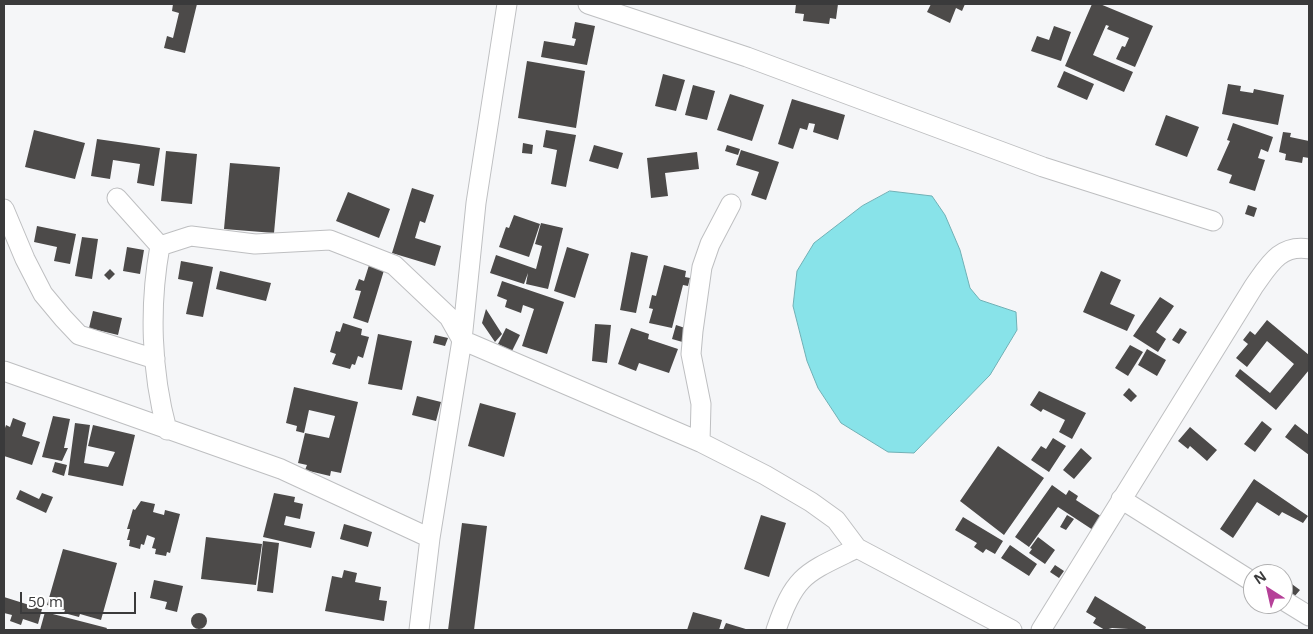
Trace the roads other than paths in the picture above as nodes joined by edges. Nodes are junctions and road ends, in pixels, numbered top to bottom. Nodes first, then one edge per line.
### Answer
1 (507, 4) edge
2 (588, 4) edge
3 (117, 198) dead end
4 (731, 204) dead end
5 (4, 209) edge
6 (1213, 221) dead end
7 (160, 246) junction
8 (1309, 248) edge
9 (462, 340) junction
10 (155, 359) junction
11 (4, 371) edge
12 (167, 430) junction
13 (700, 442) junction
14 (1121, 499) junction
15 (430, 538) junction
16 (857, 548) junction
17 (1243, 576) edge
18 (1293, 606) edge
19 (1309, 616) edge
20 (419, 630) edge
21 (776, 630) edge
22 (1012, 630) edge
23 (1041, 630) edge

1 - 9 street
2 - 6 street
3 - 7 street
4 - 13 street
5 - 10 street
7 - 9 street
7 - 10 street
8 - 14 street
9 - 13 street
9 - 15 street
10 - 12 street
11 - 12 street
12 - 15 street
13 - 16 street
14 - 17 street
14 - 23 street
15 - 20 street
16 - 21 street
16 - 22 street
18 - 19 street

